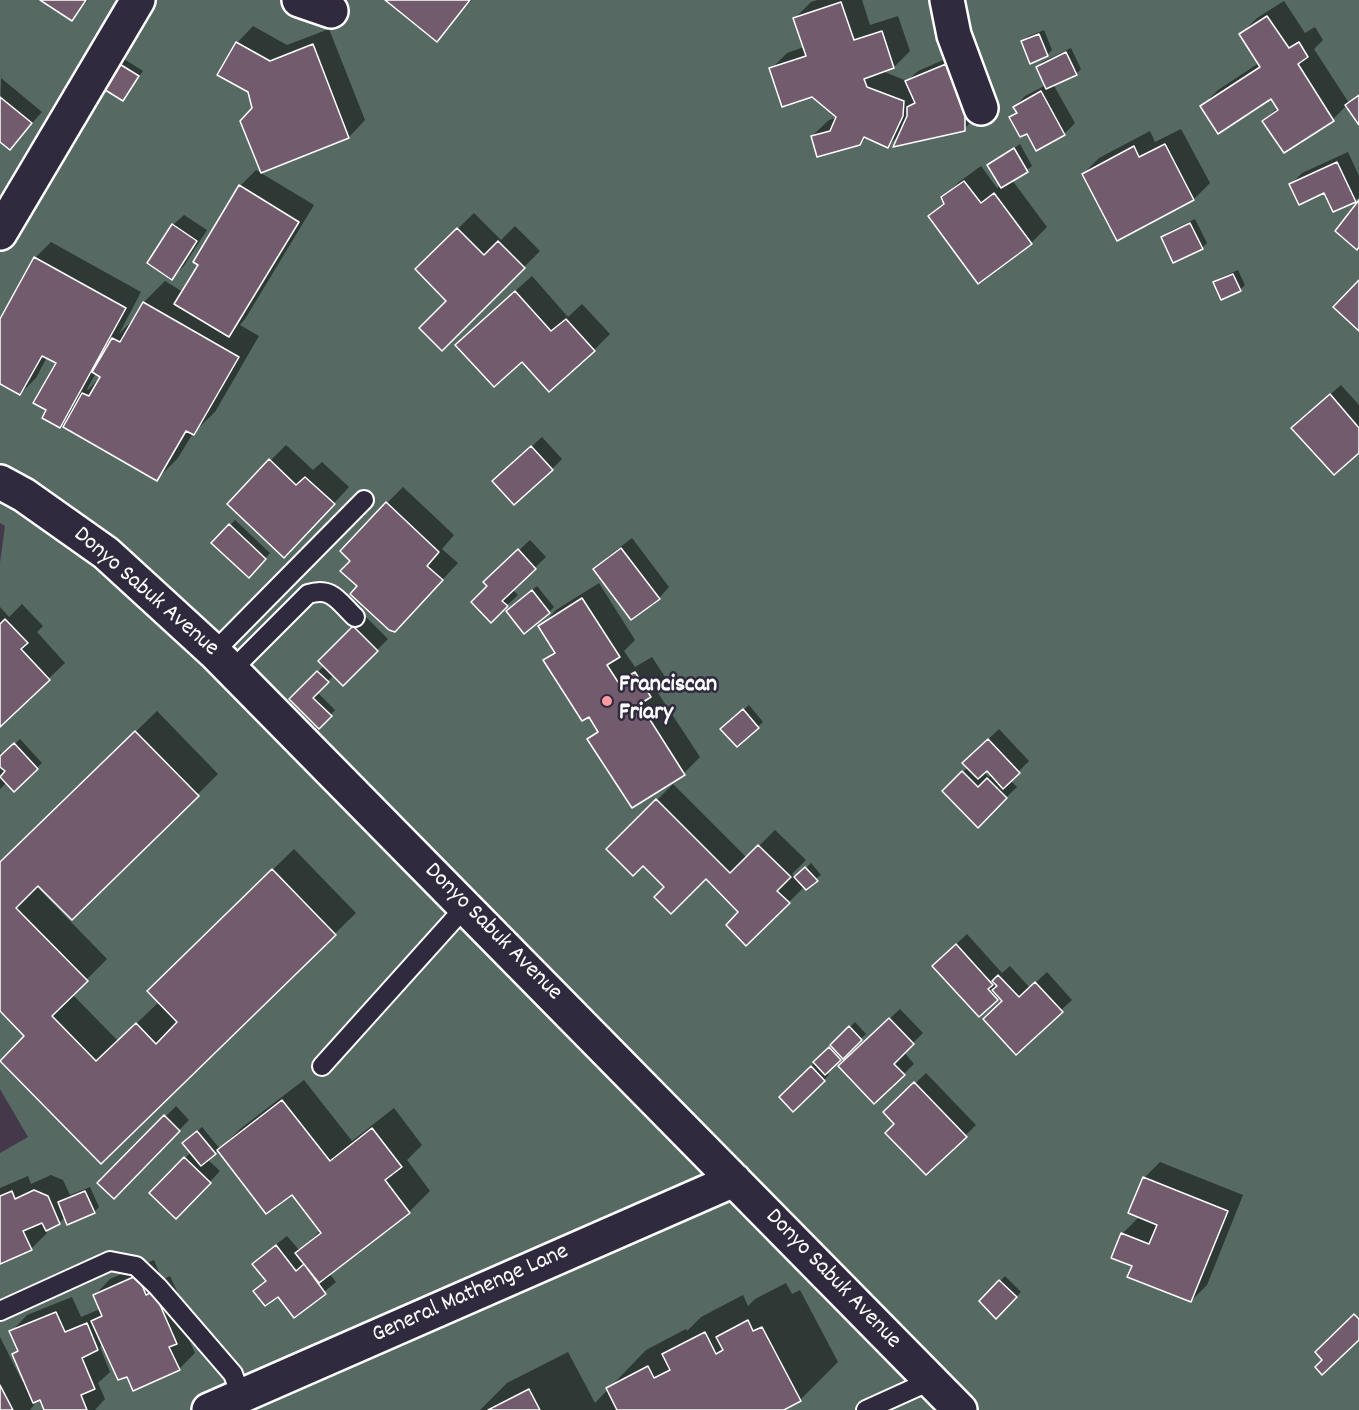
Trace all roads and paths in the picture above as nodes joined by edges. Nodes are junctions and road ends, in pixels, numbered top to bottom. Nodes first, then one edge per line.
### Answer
1 (138, 0) edge
2 (299, 0) edge
3 (946, 0) edge
4 (331, 11) dead end
5 (981, 108) dead end
6 (4, 216) edge
7 (0, 482) edge
8 (364, 501) dead end
9 (355, 617) dead end
10 (223, 661) junction
11 (466, 906) junction
12 (322, 1066) dead end
13 (734, 1180) junction
14 (0, 1311) edge
15 (930, 1381) junction
16 (241, 1396) junction
17 (209, 1410) edge
18 (866, 1410) edge
19 (960, 1410) edge

1 - 6 street
2 - 4 street
3 - 5 street
7 - 10 street, Donyo Sabuk Avenue
8 - 10 lane
9 - 10 lane
10 - 11 street, Donyo Sabuk Avenue
11 - 12 lane
11 - 13 street, Donyo Sabuk Avenue
13 - 15 street, Donyo Sabuk Avenue
13 - 16 street, General Mathenge Lane
14 - 16 lane
15 - 18 lane
15 - 19 street, Donyo Sabuk Avenue
16 - 17 street, General Mathenge Lane

